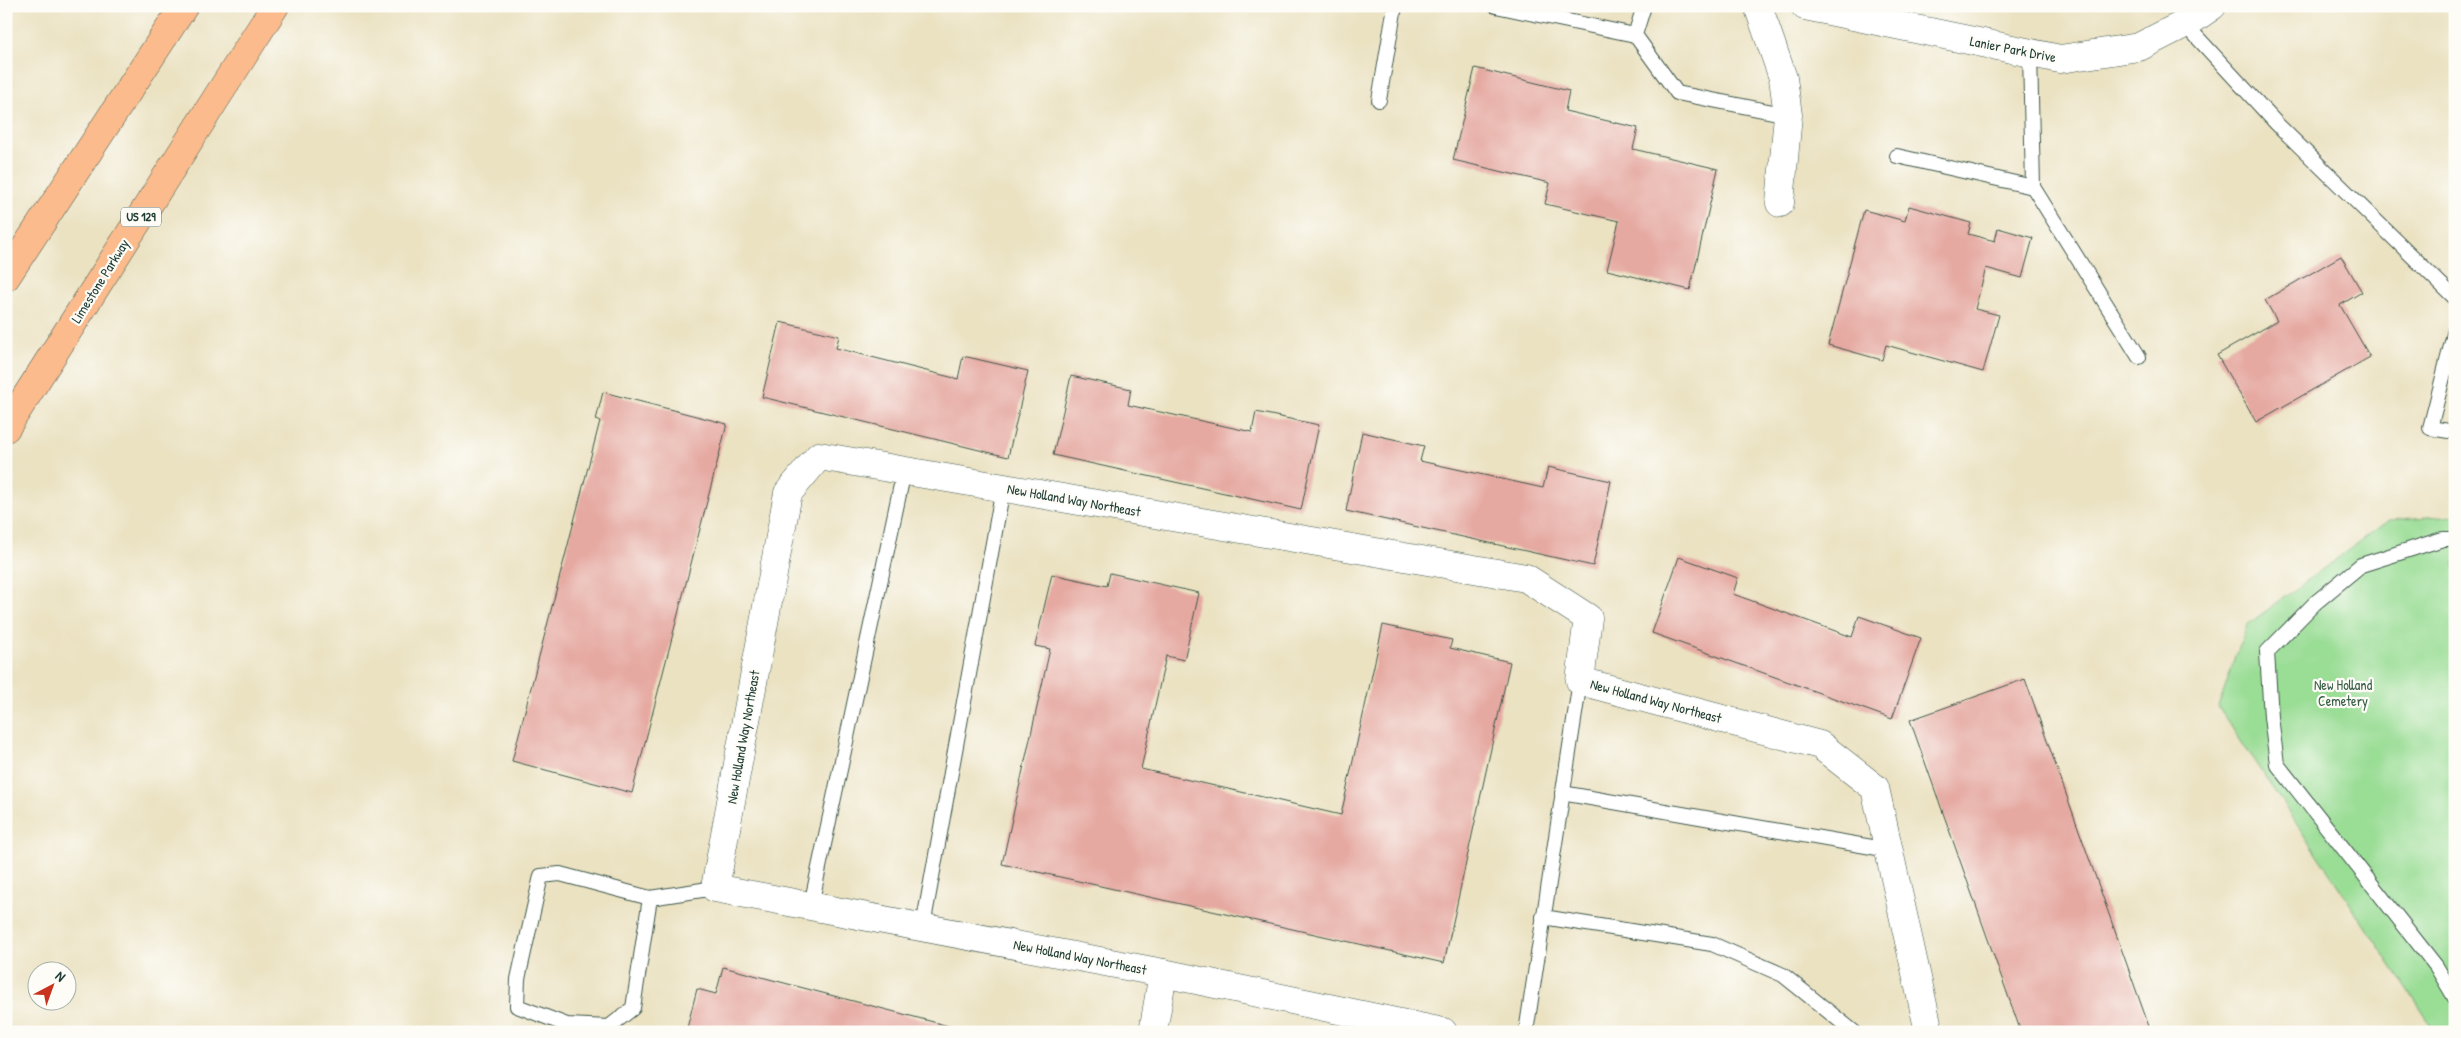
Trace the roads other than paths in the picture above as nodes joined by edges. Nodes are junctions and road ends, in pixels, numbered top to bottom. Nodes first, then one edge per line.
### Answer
1 (184, 6) edge
2 (275, 6) edge
3 (1395, 6) edge
4 (1496, 6) edge
5 (1644, 6) edge
6 (1758, 6) edge
7 (1805, 6) edge
8 (2212, 6) edge
9 (2184, 23) junction
10 (1635, 35) junction
11 (2030, 53) junction
12 (1379, 100) dead end
13 (1788, 115) junction
14 (1897, 156) dead end
15 (2033, 188) junction
16 (1780, 203) dead end
17 (6, 278) edge
18 (2455, 298) edge
19 (2455, 330) edge
20 (2139, 357) dead end
21 (6, 428) edge
22 (2455, 432) edge
23 (904, 471) junction
24 (1002, 488) junction
25 (2455, 539) edge
26 (1580, 681) junction
27 (1562, 793) junction
28 (1889, 850) junction
29 (715, 888) junction
30 (650, 898) junction
31 (811, 905) junction
32 (1543, 917) junction
33 (922, 926) junction
34 (1163, 973) junction
35 (2455, 998) edge
36 (1153, 1032) edge
37 (1443, 1032) edge
38 (1526, 1032) edge
39 (1854, 1032) edge
40 (1929, 1032) edge

1 - 17 main road
2 - 21 main road, Limestone Parkway / US 129
3 - 12 lane
4 - 10 lane
5 - 10 lane
6 - 13 street
7 - 11 street, Lanier Park Drive
8 - 9 street, Lanier Park Drive
9 - 11 street, Lanier Park Drive
9 - 18 lane
10 - 13 lane
11 - 15 lane
13 - 16 street
14 - 15 lane
15 - 20 lane
19 - 22 lane
23 - 24 street, New Holland Way Northeast
23 - 29 street, New Holland Way Northeast
23 - 31 lane
24 - 26 street, New Holland Way Northeast
24 - 33 lane
25 - 35 lane
26 - 27 lane
26 - 28 street, New Holland Way Northeast
27 - 28 lane
27 - 32 lane
28 - 40 street, New Holland Way Northeast
29 - 30 lane
29 - 31 street, New Holland Way Northeast
30 - 30 lane
31 - 33 street, New Holland Way Northeast
32 - 38 lane
32 - 39 lane
33 - 34 street, New Holland Way Northeast
34 - 36 street, New Holland Way Northeast
34 - 37 street, New Holland Way Northeast

